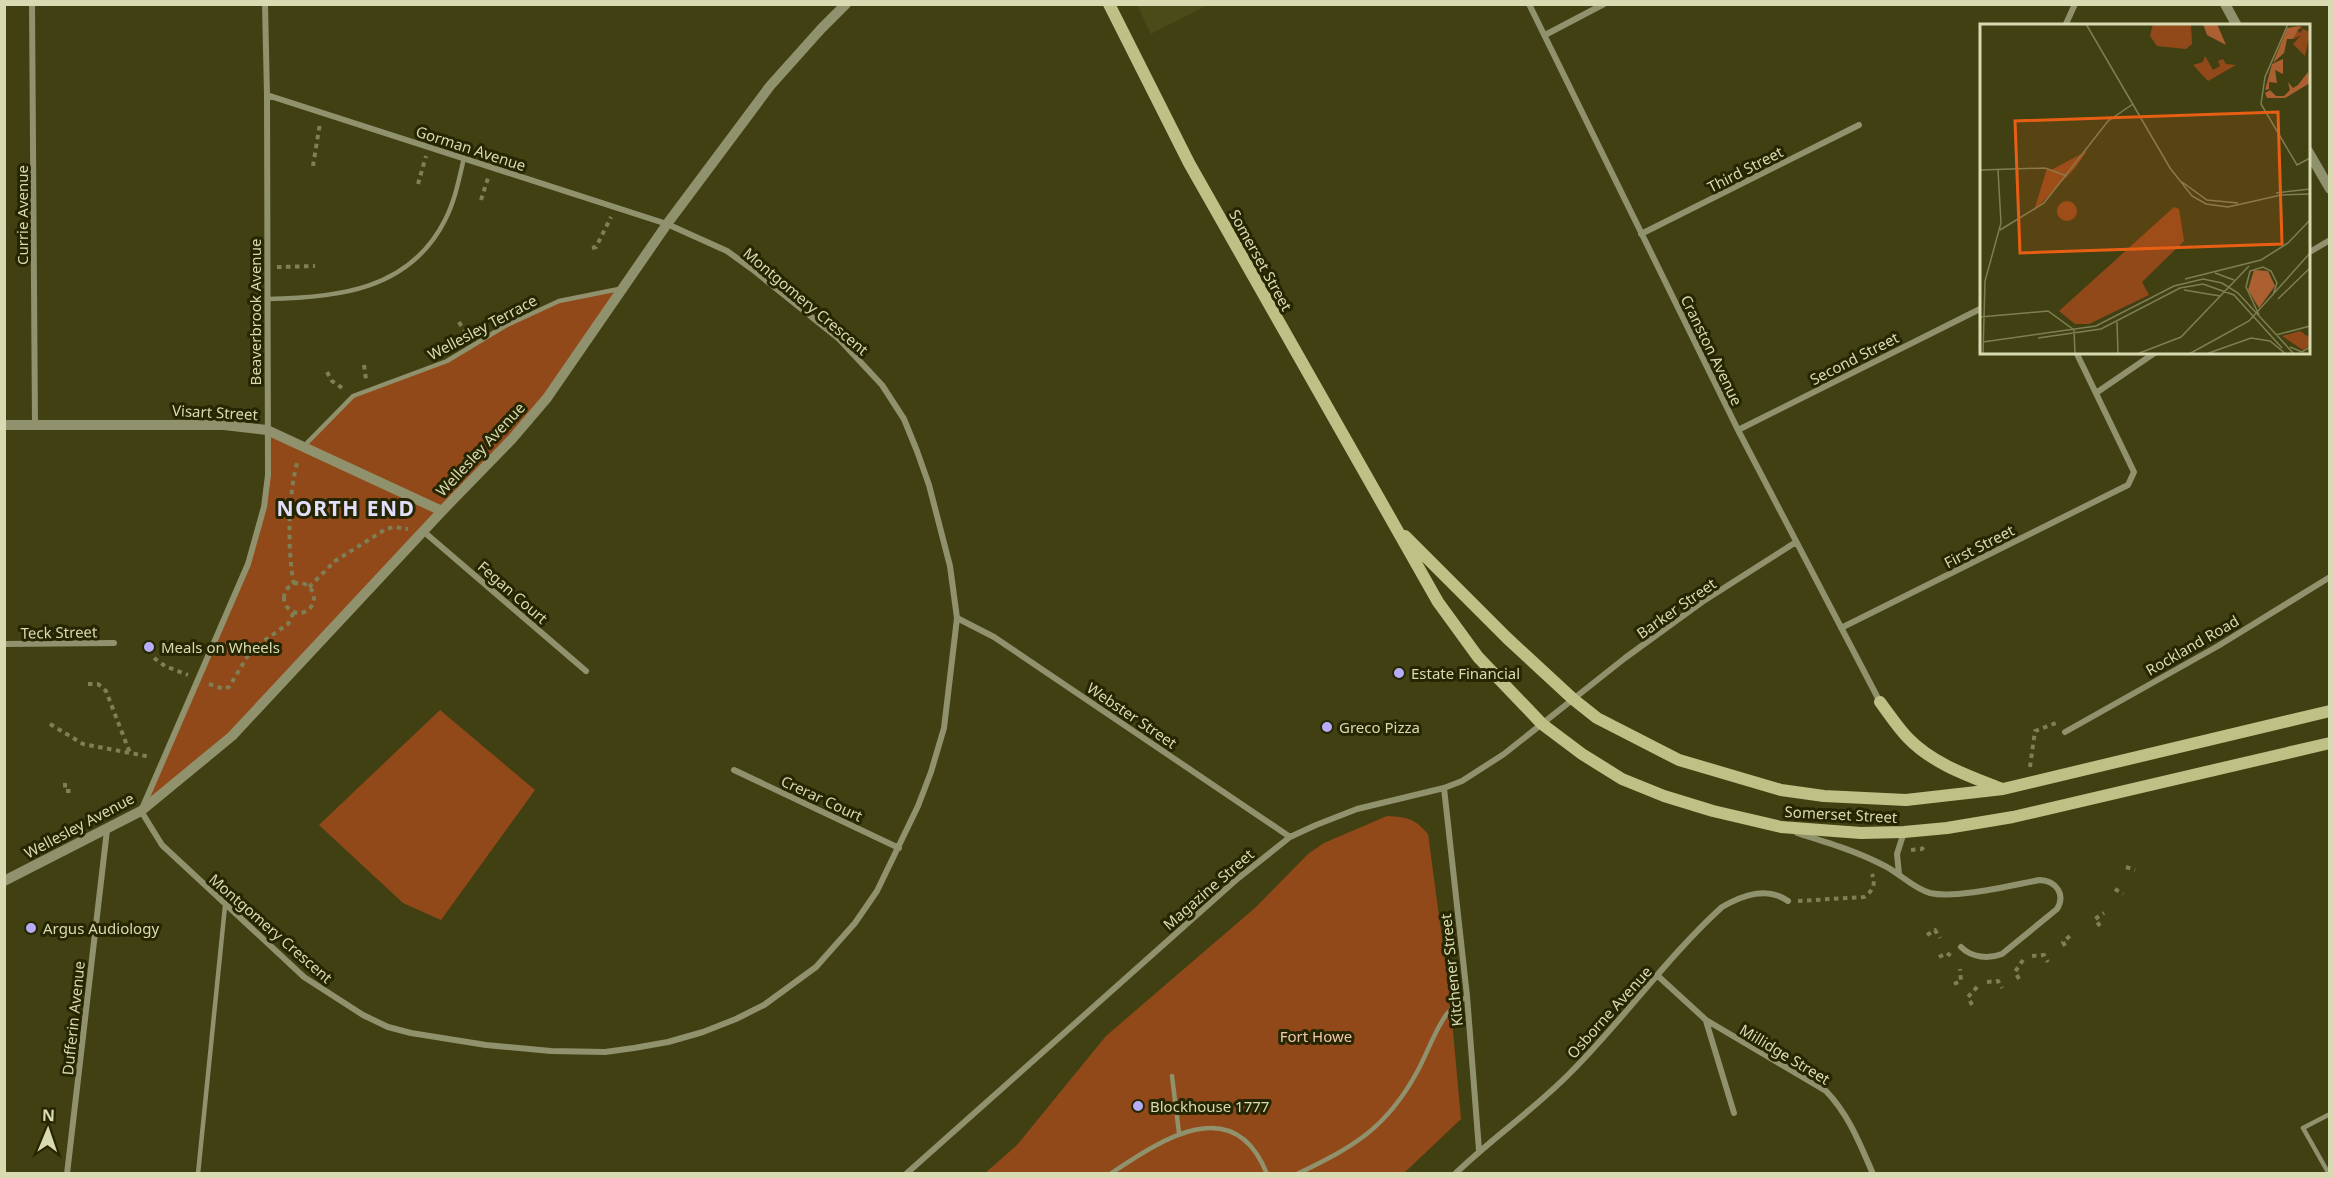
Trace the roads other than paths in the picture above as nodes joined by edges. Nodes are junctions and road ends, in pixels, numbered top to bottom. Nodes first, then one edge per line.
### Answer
1 (32, 4) edge
2 (265, 4) edge
3 (846, 4) edge
4 (1109, 4) edge
5 (1529, 4) edge
6 (1604, 4) edge
7 (2075, 4) edge
8 (2225, 4) edge
9 (2066, 24) edge
10 (2236, 24) edge
11 (1545, 35) junction
12 (267, 95) junction
13 (1859, 125) dead end
14 (2310, 155) edge
15 (464, 158) junction
16 (2330, 189) edge
17 (667, 224) junction
18 (1641, 234) junction
19 (2330, 240) edge
20 (2310, 252) edge
21 (623, 288) junction
22 (267, 299) junction
23 (1980, 309) edge
24 (2077, 354) edge
25 (2153, 354) edge
26 (2096, 393) junction
27 (4, 425) edge
28 (35, 425) junction
29 (267, 430) junction
30 (1738, 430) junction
31 (303, 447) junction
32 (442, 511) junction
33 (1395, 526) junction
34 (423, 531) junction
35 (1796, 542) junction
36 (2330, 577) edge
37 (957, 618) junction
38 (1842, 628) junction
39 (114, 643) dead end
40 (4, 644) edge
41 (586, 671) dead end
42 (1573, 699) junction
43 (1880, 702) joint
44 (2330, 711) edge
45 (1542, 724) junction
46 (2066, 732) road end
47 (2330, 743) edge
48 (734, 770) dead end
49 (1444, 788) junction
50 (2003, 789) junction
51 (141, 811) junction
52 (1781, 828) junction
53 (107, 830) junction
54 (1904, 832) junction
55 (1290, 837) junction
56 (898, 848) junction
57 (1899, 874) junction
58 (4, 881) edge
59 (1788, 901) road end
60 (225, 906) junction
61 (1961, 947) dead end
62 (1658, 976) junction
63 (1467, 996) junction
64 (1706, 1020) junction
65 (1172, 1076) dead end
66 (1734, 1113) dead end
67 (2330, 1114) edge
68 (1179, 1133) junction
69 (1479, 1150) junction
70 (67, 1173) edge
71 (198, 1173) edge
72 (906, 1173) edge
73 (1110, 1173) edge
74 (1267, 1173) edge
75 (1297, 1173) edge
76 (1455, 1173) edge
77 (1873, 1173) edge
78 (2329, 1173) edge

1 - 28 street, Currie Avenue
2 - 12 street, Beaverbrook Avenue
3 - 17 street, Wellesley Avenue
4 - 33 main road, Somerset Street
5 - 11 street, Cranston Avenue
6 - 11 street
7 - 9 street
8 - 10 street
11 - 18 street, Cranston Avenue
12 - 15 street, Gorman Avenue
12 - 22 street, Beaverbrook Avenue
13 - 18 street, Third Street
14 - 16 street
15 - 17 street, Gorman Avenue
15 - 22 lane
17 - 21 street, Wellesley Avenue
17 - 37 street, Montgomery Crescent
18 - 30 street, Cranston Avenue
19 - 20 street
21 - 31 lane, Wellesley Terrace
21 - 32 street, Wellesley Avenue
22 - 29 street, Beaverbrook Avenue
23 - 30 street, Second Street
24 - 26 street
25 - 26 street
26 - 38 street, First Street
27 - 28 street, Visart Street
28 - 29 street, Visart Street
29 - 31 street, Visart Street
29 - 51 street, Beaverbrook Avenue
30 - 35 street, Cranston Avenue
31 - 32 street, Visart Street
32 - 34 street, Wellesley Avenue
33 - 42 main road, Somerset Street
33 - 45 main road, Somerset Street
34 - 41 street, Fegan Court
34 - 51 street, Wellesley Avenue
35 - 38 street, Cranston Avenue
35 - 42 street, Barker Street
36 - 46 street, Rockland Road
37 - 55 street, Webster Street
37 - 56 street, Montgomery Crescent
38 - 43 street, Cranston Avenue
39 - 40 street, Teck Street
42 - 45 street, Magazine Street
42 - 50 main road, Somerset Street
43 - 50 main road
44 - 50 main road, Somerset Street
45 - 49 street, Magazine Street
45 - 52 main road, Somerset Street
47 - 54 main road, Somerset Street
48 - 56 street, Crerar Court
49 - 55 street, Magazine Street
49 - 63 street, Kitchener Street
51 - 53 street, Wellesley Avenue
51 - 60 street, Montgomery Crescent
52 - 54 main road, Somerset Street
52 - 57 street
53 - 58 street, Wellesley Avenue
53 - 70 street, Dufferin Avenue
54 - 57 street
55 - 72 street, Magazine Street
56 - 60 street, Montgomery Crescent
57 - 61 street
59 - 62 street, Osborne Avenue
60 - 71 lane
62 - 64 street, Millidge Street
62 - 69 street, Osborne Avenue
63 - 69 street, Kitchener Street
63 - 75 lane
64 - 66 street
64 - 77 street, Millidge Street
65 - 68 lane
67 - 78 lane
68 - 73 lane
68 - 74 lane
69 - 76 street, Osborne Avenue

